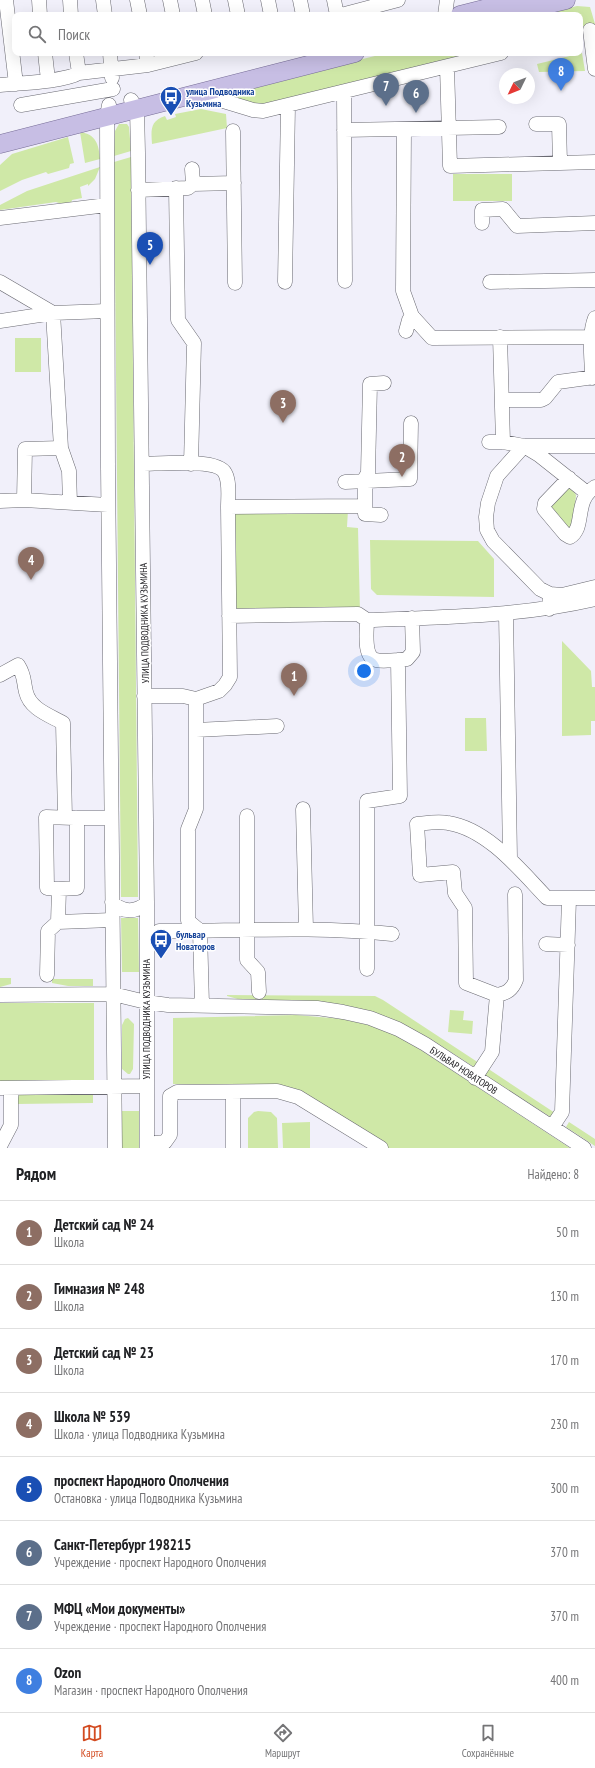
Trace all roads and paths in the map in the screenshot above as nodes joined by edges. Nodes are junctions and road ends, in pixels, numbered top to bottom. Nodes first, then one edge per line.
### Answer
1 (6, 0) edge
2 (39, 0) edge
3 (70, 0) edge
4 (103, 0) edge
5 (137, 0) edge
6 (170, 0) edge
7 (202, 0) edge
8 (235, 0) edge
9 (268, 0) edge
10 (300, 0) edge
11 (334, 0) edge
12 (398, 0) edge
13 (519, 0) edge
14 (566, 0) edge
15 (369, 4) edge
16 (450, 7) edge
17 (40, 12) edge
18 (72, 12) edge
19 (105, 12) edge
20 (139, 12) edge
21 (172, 12) edge
22 (204, 12) edge
23 (237, 12) edge
24 (270, 12) edge
25 (303, 12) edge
26 (337, 12) edge
27 (349, 12) edge
28 (517, 12) edge
29 (588, 31) edge
30 (12, 50) edge
31 (13, 56) edge
32 (45, 56) edge
33 (76, 56) edge
34 (110, 56) edge
35 (171, 56) edge
36 (300, 56) edge
37 (343, 56) edge
38 (489, 56) edge
39 (147, 59) edge
40 (447, 67) junction
41 (112, 69) junction
42 (595, 69) edge
43 (79, 73) junction
44 (48, 80) junction
45 (16, 84) junction
46 (0, 85) edge
47 (344, 92) junction
48 (197, 93) junction
49 (119, 104) junction
50 (21, 105) dead end
51 (288, 106) junction
52 (536, 124) dead end
53 (499, 127) dead end
54 (449, 128) junction
55 (404, 129) junction
56 (344, 130) junction
57 (233, 131) dead end
58 (2, 143) edge
59 (595, 162) edge
60 (560, 163) junction
61 (192, 169) dead end
62 (234, 183) junction
63 (193, 184) junction
64 (176, 188) junction
65 (138, 190) junction
66 (107, 205) junction
67 (0, 218) edge
68 (482, 223) dead end
69 (595, 223) edge
70 (595, 280) edge
71 (344, 281) dead end
72 (0, 282) edge
73 (285, 282) dead end
74 (490, 282) dead end
75 (235, 283) dead end
76 (107, 311) junction
77 (52, 313) junction
78 (412, 316) junction
79 (595, 318) edge
80 (0, 321) edge
81 (406, 331) dead end
82 (500, 337) junction
83 (593, 337) edge
84 (594, 377) edge
85 (384, 383) dead end
86 (502, 400) junction
87 (411, 423) dead end
88 (524, 446) junction
89 (595, 446) edge
90 (61, 448) junction
91 (142, 464) junction
92 (191, 464) junction
93 (569, 478) junction
94 (345, 482) dead end
95 (364, 482) junction
96 (591, 490) edge
97 (24, 500) junction
98 (0, 501) edge
99 (70, 503) junction
100 (108, 505) junction
101 (228, 506) junction
102 (365, 506) junction
103 (381, 514) dead end
104 (595, 586) edge
105 (550, 594) junction
106 (595, 599) edge
107 (549, 609) junction
108 (506, 614) junction
109 (229, 616) junction
110 (412, 618) junction
111 (367, 620) junction
112 (398, 660) junction
113 (0, 675) edge
114 (144, 696) junction
115 (196, 699) junction
116 (277, 726) dead end
117 (196, 730) junction
118 (303, 809) dead end
119 (246, 816) dead end
120 (71, 818) junction
121 (111, 818) junction
122 (510, 858) junction
123 (59, 889) junction
124 (515, 894) dead end
125 (595, 898) edge
126 (569, 899) junction
127 (112, 902) junction
128 (146, 903) junction
129 (112, 920) junction
130 (58, 922) junction
131 (306, 929) junction
132 (246, 930) junction
133 (159, 931) dead end
134 (200, 931) junction
135 (367, 931) junction
136 (392, 934) dead end
137 (546, 944) dead end
138 (568, 945) junction
139 (367, 969) dead end
140 (47, 975) dead end
141 (259, 992) dead end
142 (113, 994) junction
143 (0, 995) edge
144 (497, 995) junction
145 (146, 1002) junction
146 (202, 1005) junction
147 (475, 1078) junction
148 (146, 1086) junction
149 (114, 1087) junction
150 (5, 1088) edge
151 (233, 1092) junction
152 (552, 1127) junction
153 (0, 1146) edge
154 (147, 1146) edge
155 (115, 1148) edge
156 (233, 1148) edge
157 (381, 1148) edge
158 (584, 1148) edge

1 - 30 street
2 - 17 street
3 - 18 street
4 - 19 street
5 - 20 street
6 - 21 street
7 - 22 street
8 - 23 street
9 - 24 street
10 - 25 street
11 - 26 street
12 - 15 street
13 - 16 main road
14 - 28 main road
15 - 27 street
29 - 42 street
31 - 45 street
32 - 44 street
33 - 43 street
34 - 41 street
35 - 39 street
36 - 49 main road
37 - 48 main road
38 - 40 street
39 - 41 street
40 - 47 street
40 - 54 street
41 - 43 street
41 - 49 street
43 - 44 street
44 - 45 street
45 - 46 street
47 - 51 street
47 - 56 street
48 - 49 main road
48 - 51 street
49 - 50 street
49 - 58 main road
49 - 65 street, УЛИЦА ПОДВОДНИКА КУЗЬМИНА
49 - 66 street
51 - 73 street
52 - 60 street
53 - 54 street
54 - 55 street
54 - 60 street
55 - 56 street
55 - 78 street
56 - 71 street
57 - 62 street
59 - 60 street
61 - 63 street
62 - 63 street
62 - 75 street
63 - 64 street
64 - 65 street
64 - 92 street
65 - 91 street, УЛИЦА ПОДВОДНИКА КУЗЬМИНА
66 - 67 street
66 - 76 street
68 - 69 street
70 - 74 street
72 - 77 street
76 - 77 street
76 - 100 street
77 - 80 street
77 - 90 street
78 - 81 street
78 - 82 street
79 - 83 street
82 - 83 street
82 - 86 street
83 - 84 street
84 - 86 street
85 - 95 street
86 - 88 street
87 - 95 street
88 - 89 street
88 - 93 street
88 - 105 street
90 - 97 street
90 - 99 street
91 - 92 street
91 - 114 street, УЛИЦА ПОДВОДНИКА КУЗЬМИНА
92 - 101 street
93 - 96 street
93 - 96 street
94 - 95 street
95 - 102 street
97 - 98 street
97 - 99 street
99 - 100 street
100 - 121 street
101 - 102 street
101 - 109 street
102 - 103 street
104 - 105 street
105 - 107 street
106 - 107 street
107 - 108 street
108 - 110 street
108 - 122 street
109 - 111 street
109 - 115 street
110 - 111 street
110 - 112 street
111 - 112 street
112 - 135 street
113 - 120 street
114 - 115 street
114 - 128 street, УЛИЦА ПОДВОДНИКА КУЗЬМИНА
115 - 117 street
116 - 117 street
117 - 134 street
118 - 131 street
119 - 132 street
120 - 121 street
120 - 123 street
120 - 123 street
121 - 127 street
122 - 126 street
122 - 144 street
123 - 130 street
124 - 144 street
125 - 126 street
126 - 138 street
127 - 128 street
127 - 129 street
128 - 145 street, УЛИЦА ПОДВОДНИКА КУЗЬМИНА
129 - 130 street
129 - 142 street
130 - 140 street
131 - 132 street
131 - 135 street
132 - 134 street
132 - 141 street
133 - 134 street
134 - 146 street
135 - 136 street
135 - 139 street
137 - 138 street
138 - 152 street
142 - 143 street, БУЛЬВАР НОВАТОРОВ
142 - 145 street, БУЛЬВАР НОВАТОРОВ
142 - 149 street
144 - 147 street
145 - 146 street, БУЛЬВАР НОВАТОРОВ
145 - 148 street, УЛИЦА ПОДВОДНИКА КУЗЬМИНА
146 - 147 street, БУЛЬВАР НОВАТОРОВ
147 - 152 street, БУЛЬВАР НОВАТОРОВ
148 - 149 street
148 - 154 street, УЛИЦА ПОДВОДНИКА КУЗЬМИНА
149 - 150 street
149 - 155 street
150 - 153 street
151 - 154 street
151 - 156 street
151 - 157 street
152 - 158 street, БУЛЬВАР НОВАТОРОВ

